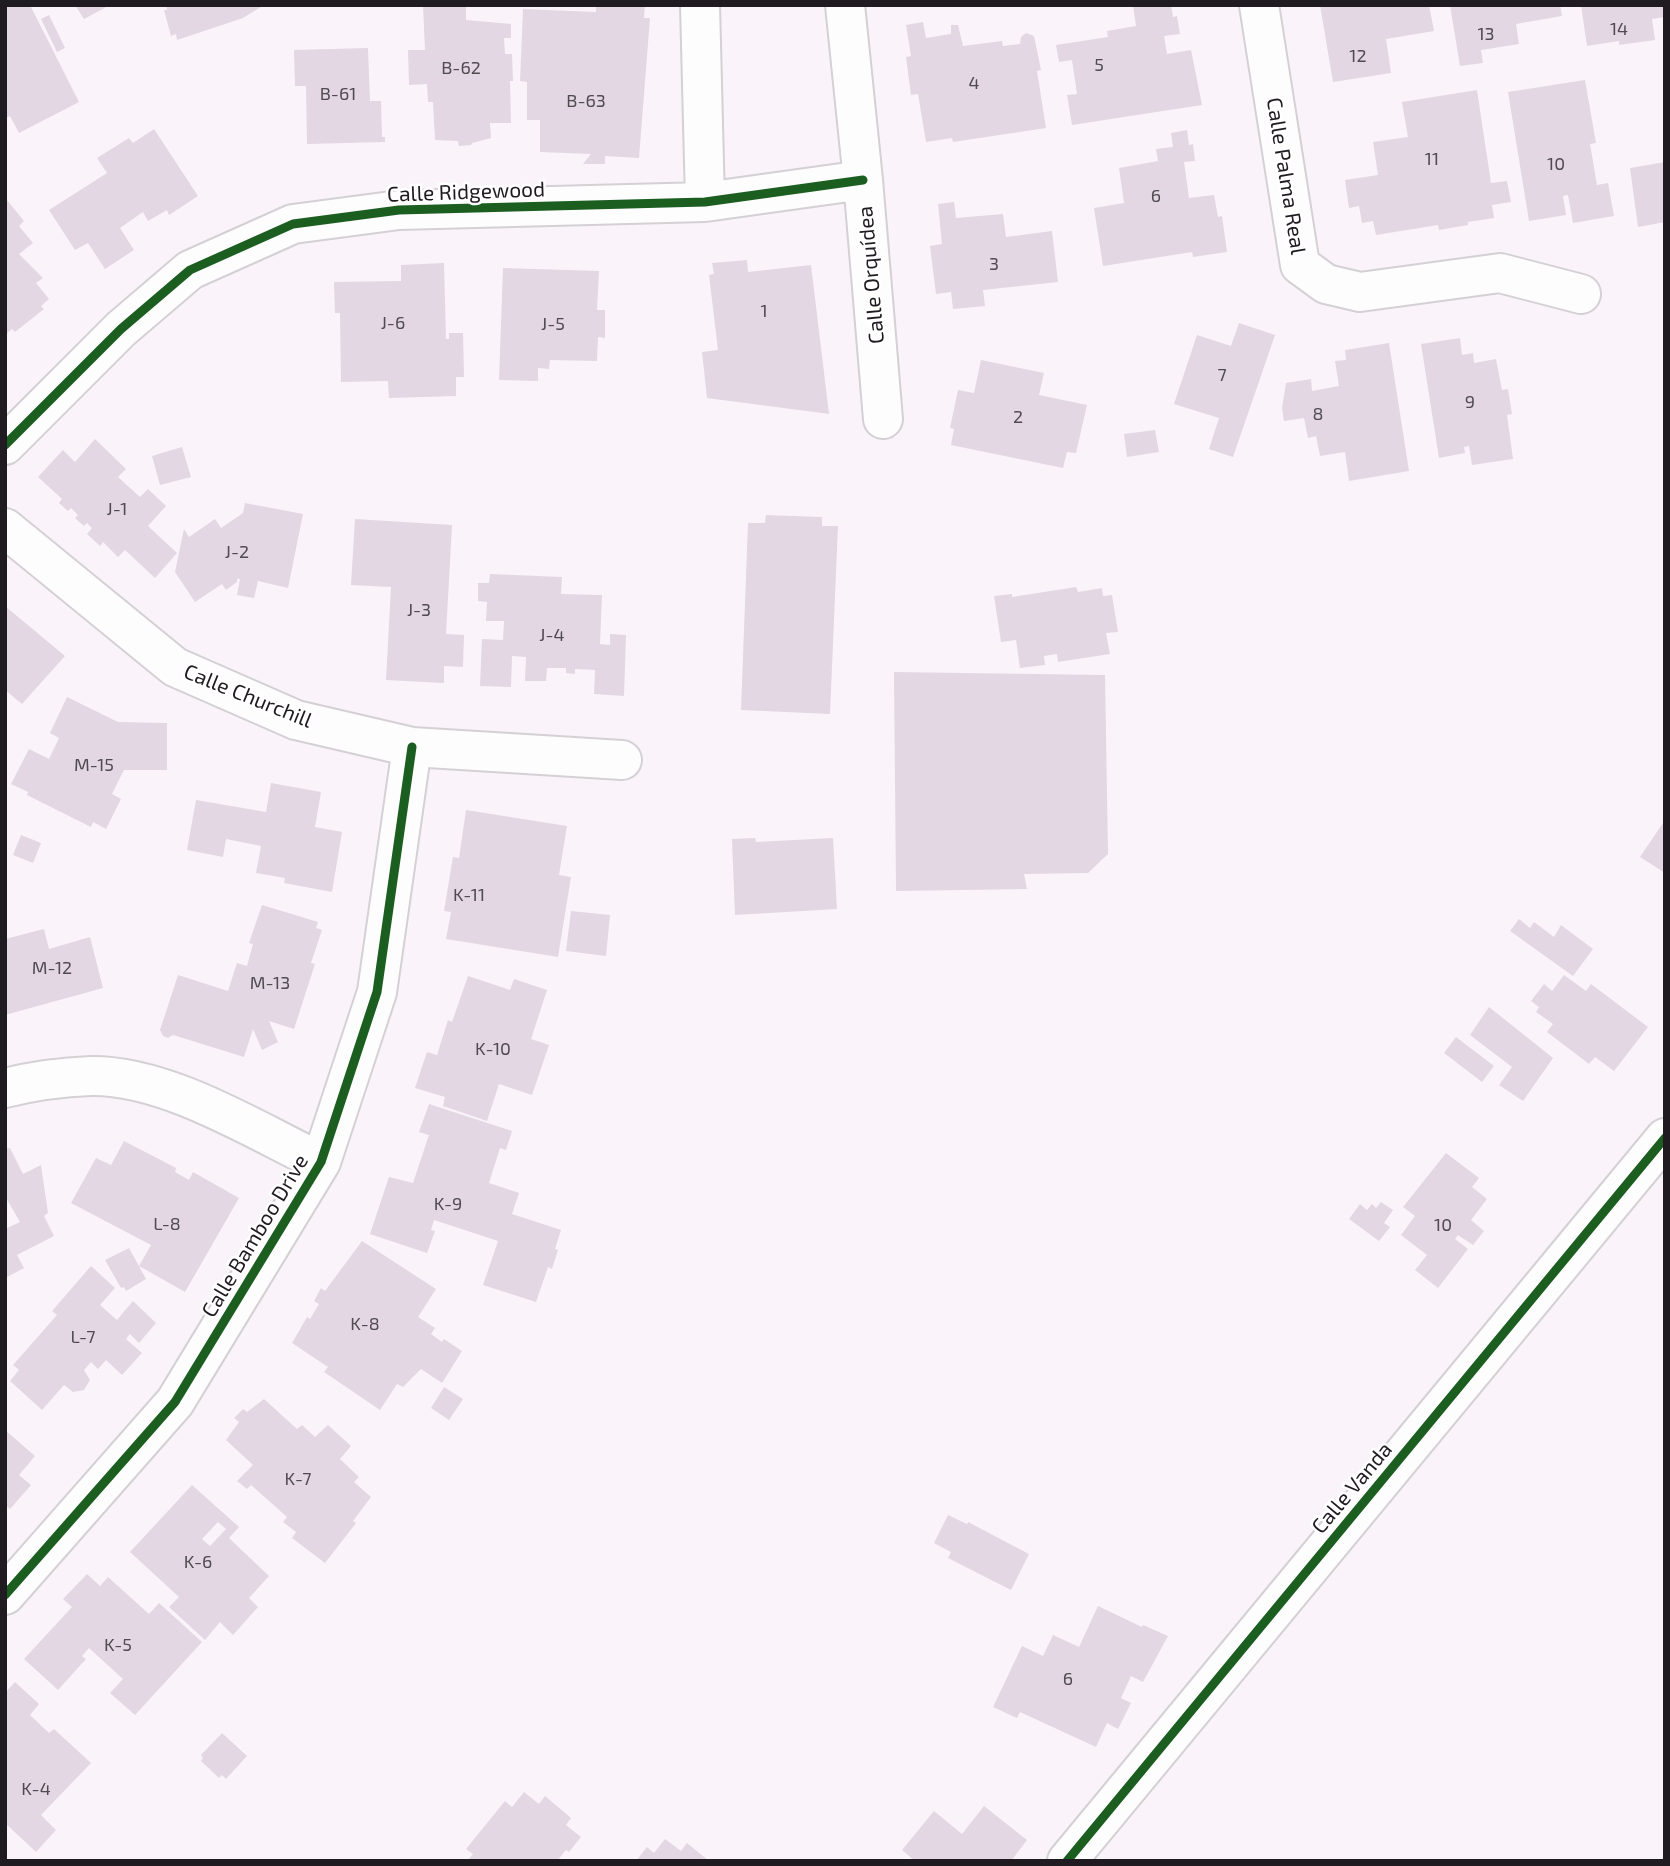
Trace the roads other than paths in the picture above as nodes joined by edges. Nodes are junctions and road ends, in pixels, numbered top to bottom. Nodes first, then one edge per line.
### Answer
1 (700, 5) edge
2 (845, 5) edge
3 (1259, 5) edge
4 (863, 180) junction
5 (705, 202) junction
6 (1581, 294) dead end
7 (883, 419) dead end
8 (5, 444) edge
9 (5, 528) edge
10 (412, 747) junction
11 (622, 760) dead end
12 (5, 1087) edge
13 (1665, 1138) edge
14 (321, 1162) junction
15 (5, 1595) edge
16 (1067, 1861) edge

1 - 5 street
2 - 4 street, Calle Orquídea
3 - 6 street, Calle Palma Real
4 - 5 street, Calle Ridgewood
4 - 7 street, Calle Orquídea
5 - 8 street, Calle Ridgewood
9 - 10 street, Calle Churchill
10 - 11 street, Calle Churchill
10 - 14 street, Calle Bamboo Drive
12 - 14 street
13 - 16 street, Calle Vanda
14 - 15 street, Calle Bamboo Drive

